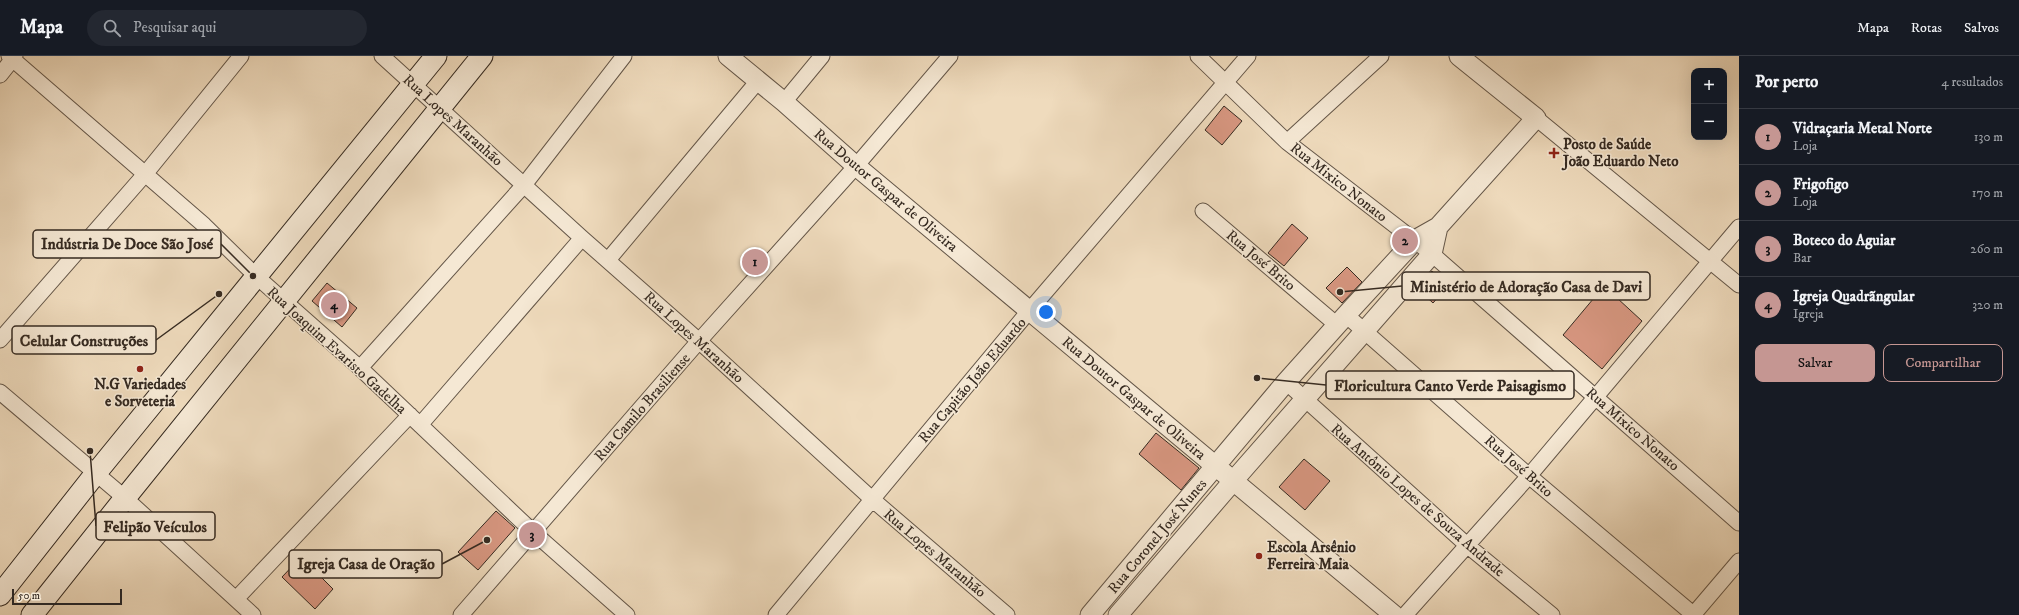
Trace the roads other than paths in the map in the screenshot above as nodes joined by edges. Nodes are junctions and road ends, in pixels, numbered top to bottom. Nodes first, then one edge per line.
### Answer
1 (241, 56) edge
2 (382, 56) edge
3 (436, 56) edge
4 (482, 56) edge
5 (624, 56) edge
6 (728, 56) edge
7 (822, 56) edge
8 (950, 56) edge
9 (1198, 56) edge
10 (1248, 56) edge
11 (1381, 56) edge
12 (1459, 56) edge
13 (12, 57) edge
14 (0, 75) edge
15 (758, 82) junction
16 (1226, 82) junction
17 (412, 85) junction
18 (784, 102) junction
19 (439, 109) junction
20 (1536, 118) junction
21 (1287, 142) junction
22 (856, 166) junction
23 (146, 173) junction
24 (524, 185) junction
25 (1203, 211) dead end
26 (1438, 227) junction
27 (1739, 227) edge
28 (582, 238) junction
29 (1415, 240) junction
30 (1432, 254) junction
31 (608, 260) junction
32 (1710, 262) junction
33 (256, 276) junction
34 (1739, 285) edge
35 (285, 301) junction
36 (1029, 311) junction
37 (1341, 320) junction
38 (1364, 331) junction
39 (0, 340) edge
40 (699, 341) junction
41 (360, 368) junction
42 (1286, 382) junction
43 (0, 392) edge
44 (1595, 396) junction
45 (1305, 400) junction
46 (415, 420) junction
47 (1217, 466) junction
48 (96, 474) junction
49 (1529, 476) junction
50 (1234, 480) junction
51 (125, 498) junction
52 (873, 500) junction
53 (1739, 523) edge
54 (533, 532) junction
55 (1468, 546) junction
56 (1739, 561) edge
57 (0, 595) edge
58 (236, 599) junction
59 (32, 615) edge
60 (253, 615) edge
61 (461, 615) edge
62 (627, 615) edge
63 (776, 615) edge
64 (1007, 615) edge
65 (1090, 615) edge
66 (1118, 615) edge
67 (1394, 615) edge
68 (1405, 615) edge
69 (1552, 615) edge
70 (1693, 615) edge

1 - 23 street
2 - 17 street, Rua Lopes Maranhão
3 - 17 main road
4 - 19 main road
5 - 24 street
6 - 15 street, Rua Doutor Gaspar de Oliveira
7 - 18 street
8 - 22 street, Rua Camilo Brasiliense
9 - 16 street, Rua Mixico Nonato
10 - 16 street, Rua Capitão João Eduardo
11 - 21 street
12 - 20 street
13 - 14 street
13 - 23 street, Rua Joaquim Evaristo Gadelha
15 - 18 street, Rua Doutor Gaspar de Oliveira
15 - 31 street
16 - 21 street, Rua Mixico Nonato
16 - 36 street, Rua Capitão João Eduardo
17 - 19 street, Rua Lopes Maranhão
17 - 33 main road
18 - 22 street, Rua Doutor Gaspar de Oliveira
19 - 24 street, Rua Lopes Maranhão
19 - 35 main road
20 - 26 street
20 - 32 street
21 - 29 street, Rua Mixico Nonato
22 - 36 street, Rua Doutor Gaspar de Oliveira
22 - 40 street, Rua Camilo Brasiliense
23 - 33 street, Rua Joaquim Evaristo Gadelha
23 - 39 street
24 - 28 street, Rua Lopes Maranhão
24 - 41 street
25 - 37 street, Rua José Brito
26 - 29 street, Rua Coronel José Nunes
26 - 30 street
27 - 32 street
28 - 31 street, Rua Lopes Maranhão
28 - 46 street
29 - 30 street, Rua Mixico Nonato
29 - 37 street, Rua Coronel José Nunes
30 - 38 street, Rua Coronel José Nunes
30 - 44 street, Rua Mixico Nonato
31 - 40 street, Rua Lopes Maranhão
32 - 34 street
32 - 44 street
33 - 35 street, Rua Joaquim Evaristo Gadelha
33 - 48 main road
35 - 41 street, Rua Joaquim Evaristo Gadelha
35 - 51 main road
36 - 47 street, Rua Doutor Gaspar de Oliveira
36 - 52 street, Rua Capitão João Eduardo
37 - 38 street, Rua José Brito
37 - 42 street, Rua Coronel José Nunes
38 - 45 street, Rua Coronel José Nunes
38 - 49 street, Rua José Brito
40 - 52 street, Rua Lopes Maranhão
40 - 54 street, Rua Camilo Brasiliense
41 - 46 street, Rua Joaquim Evaristo Gadelha
42 - 45 street, Rua Antônio Lopes de Souza Andrade
42 - 47 street, Rua Coronel José Nunes
43 - 48 street
44 - 49 street
44 - 53 street, Rua Mixico Nonato
45 - 50 street, Rua Coronel José Nunes
45 - 55 street, Rua Antônio Lopes de Souza Andrade
46 - 54 street, Rua Joaquim Evaristo Gadelha
46 - 58 street
47 - 50 street, Rua Doutor Gaspar de Oliveira
47 - 65 street, Rua Coronel José Nunes
48 - 51 street
48 - 57 main road
49 - 55 street
49 - 70 street, Rua José Brito
50 - 66 street, Rua Coronel José Nunes
50 - 67 street, Rua Doutor Gaspar de Oliveira
51 - 58 street
51 - 59 main road
52 - 63 street, Rua Capitão João Eduardo
52 - 64 street, Rua Lopes Maranhão
54 - 61 street, Rua Camilo Brasiliense
54 - 62 street, Rua Joaquim Evaristo Gadelha
55 - 68 street
55 - 69 street, Rua Antônio Lopes de Souza Andrade
56 - 70 street
58 - 60 street

